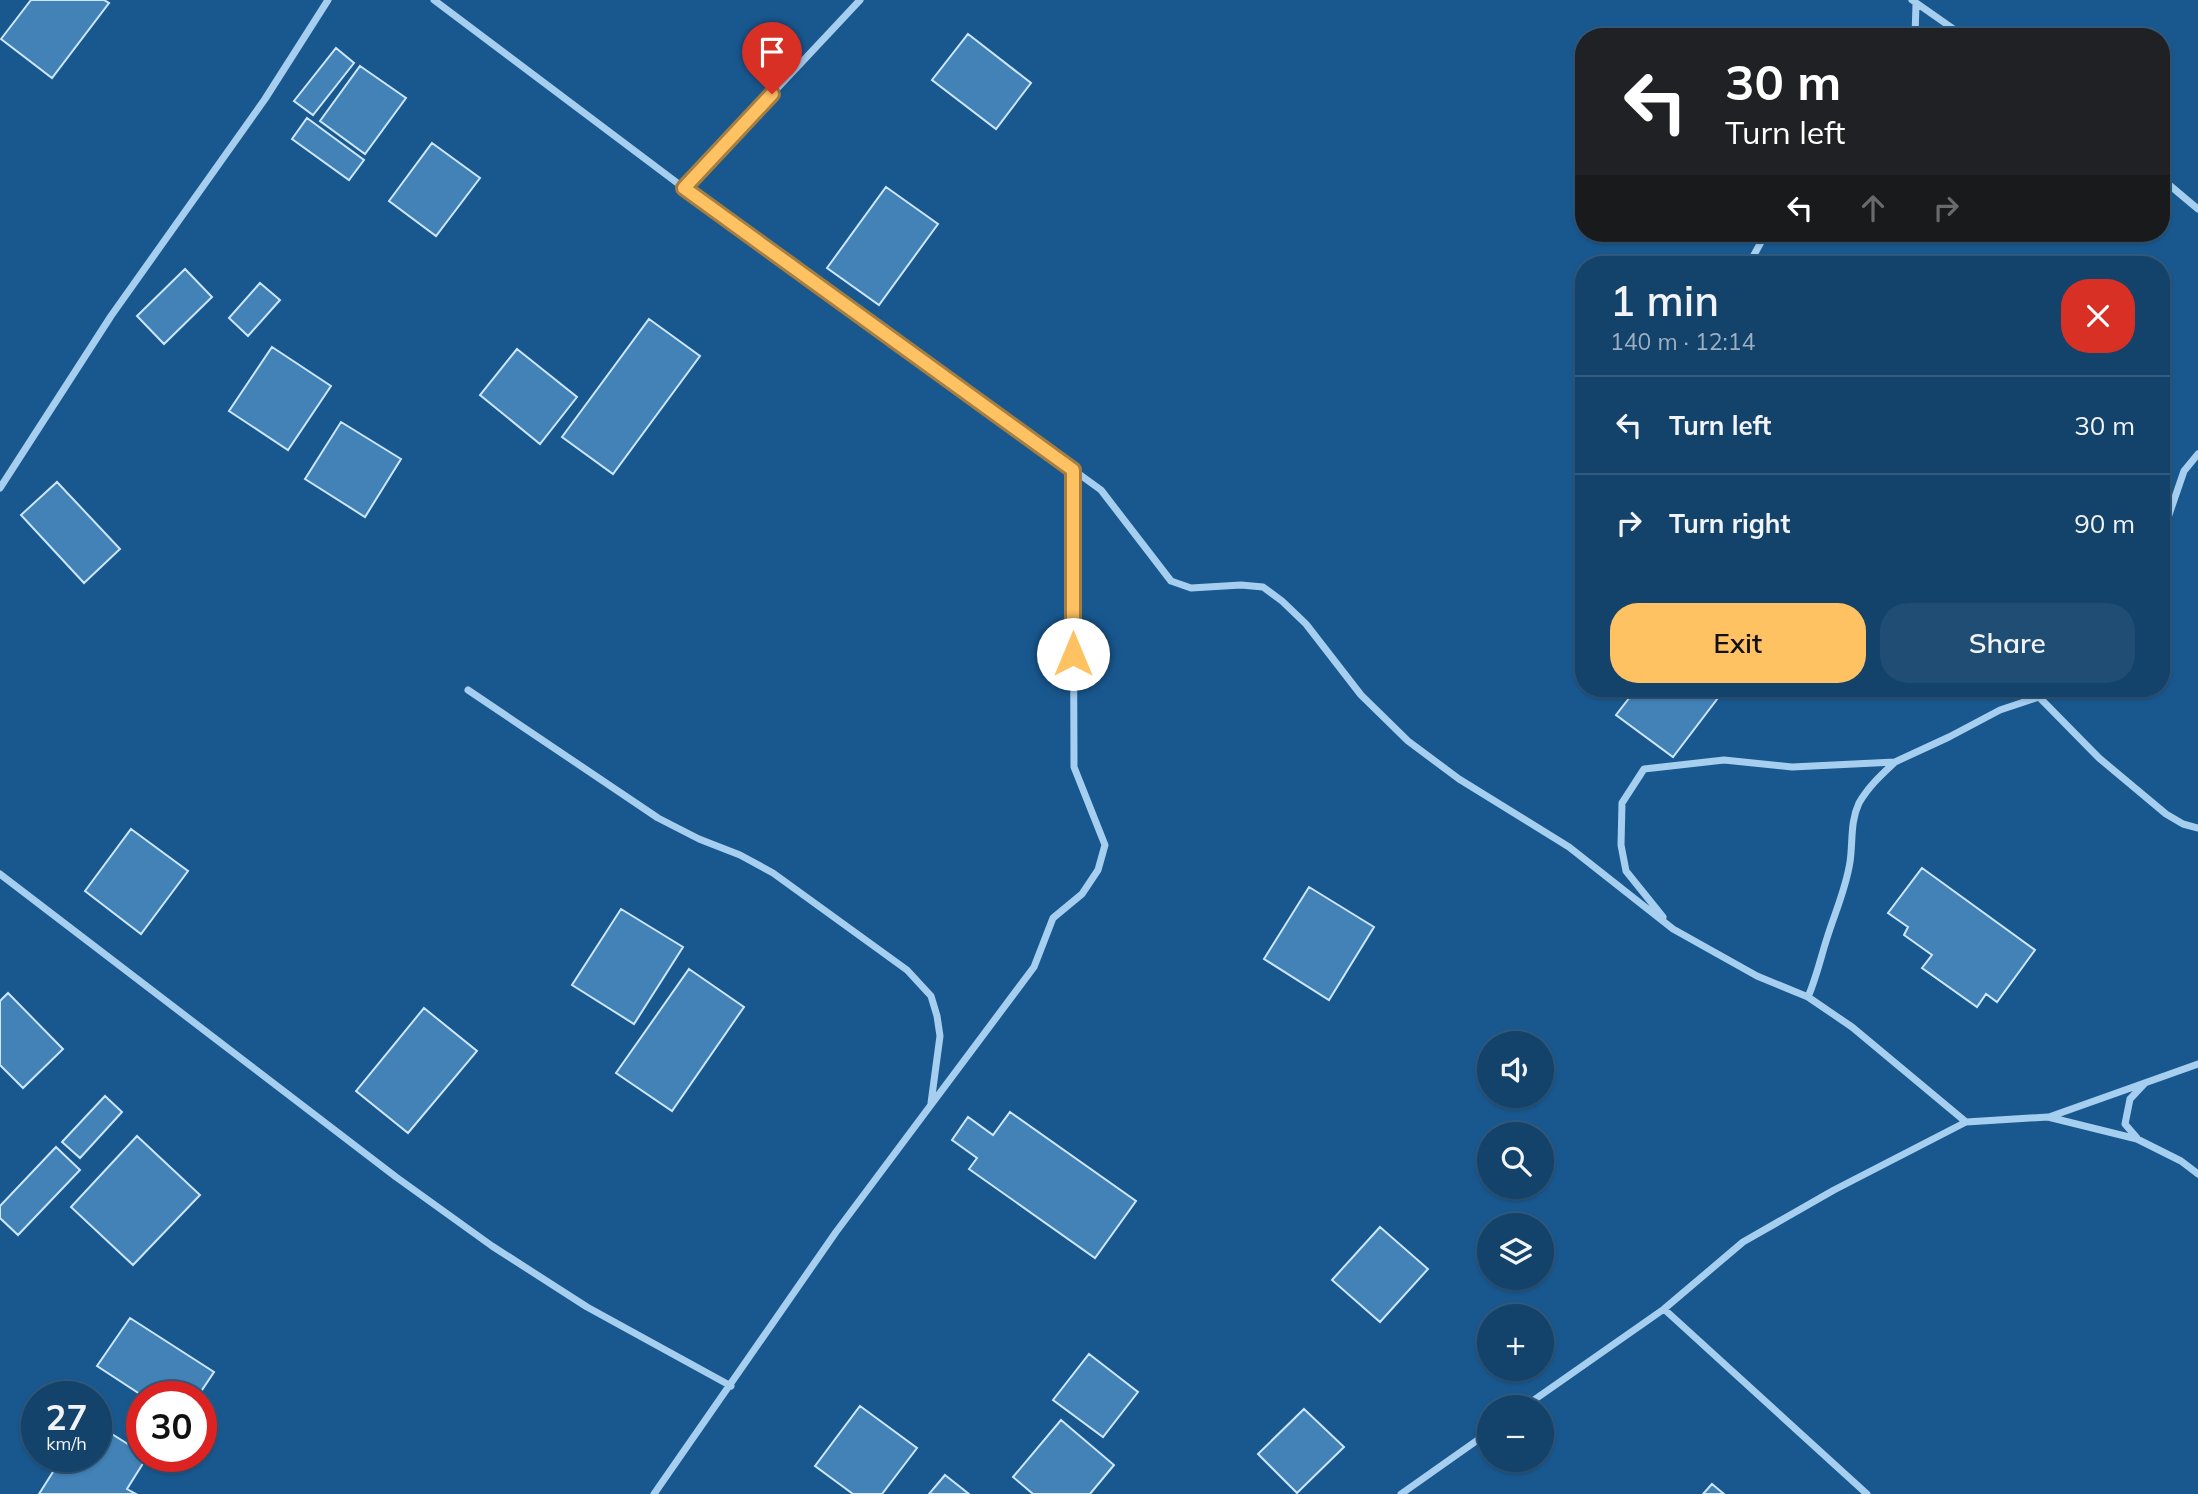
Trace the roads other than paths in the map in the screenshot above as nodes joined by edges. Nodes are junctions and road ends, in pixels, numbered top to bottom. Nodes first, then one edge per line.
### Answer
1 (328, 0) edge
2 (434, 0) edge
3 (860, 0) edge
4 (1914, 1) edge
5 (1915, 28) edge
6 (1952, 28) edge
7 (2170, 186) edge
8 (684, 188) junction
9 (2198, 209) edge
10 (2198, 454) edge
11 (1073, 470) junction
12 (0, 488) edge
13 (2170, 512) edge
14 (468, 690) dead end
15 (2039, 697) joint
16 (1895, 762) junction
17 (2198, 828) edge
18 (0, 874) edge
19 (1673, 929) junction
20 (1808, 997) junction
21 (2198, 1064) edge
22 (2146, 1082) junction
23 (931, 1103) junction
24 (2048, 1117) junction
25 (1966, 1122) junction
26 (2137, 1139) junction
27 (2198, 1174) edge
28 (1664, 1309) junction
29 (731, 1386) junction
30 (1541, 1395) edge
31 (1477, 1440) edge
32 (654, 1494) edge
33 (1401, 1494) edge
34 (1867, 1494) edge

1 - 12 street
2 - 8 street
3 - 8 street
4 - 5 street
4 - 6 street
7 - 9 street
8 - 11 street
10 - 13 street
11 - 19 street
11 - 23 street
14 - 23 street
15 - 16 street
15 - 17 street
16 - 19 street
16 - 20 street
18 - 29 street
19 - 20 street
20 - 25 street
21 - 22 street
22 - 24 street
22 - 26 street
23 - 29 street
24 - 25 street
24 - 26 street
25 - 28 street
26 - 27 street
28 - 30 street
28 - 34 street
29 - 32 street
31 - 33 street

